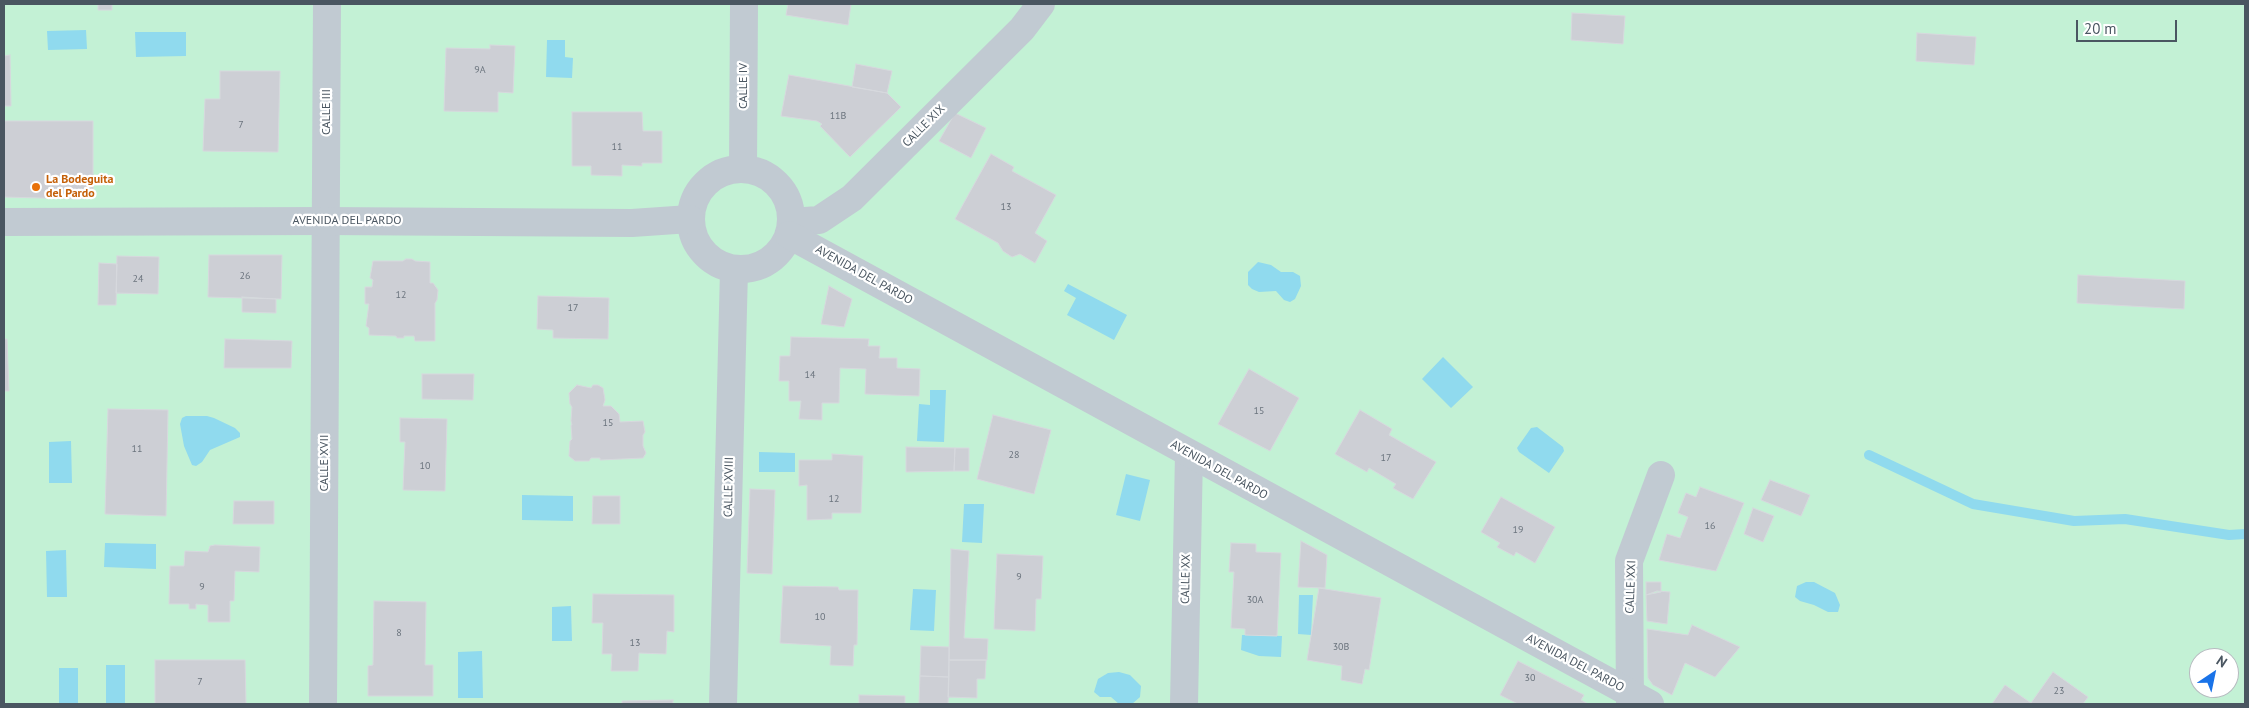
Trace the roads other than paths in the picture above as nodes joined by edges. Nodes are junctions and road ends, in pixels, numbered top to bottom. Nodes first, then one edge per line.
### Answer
1 (327, 4) edge
2 (744, 4) edge
3 (1041, 4) edge
4 (743, 168) junction
5 (690, 219) junction
6 (326, 221) junction
7 (4, 222) edge
8 (790, 229) junction
9 (734, 270) junction
10 (1189, 454) junction
11 (1661, 475) dead end
12 (1637, 701) edge
13 (323, 704) edge
14 (723, 704) edge
15 (1184, 704) edge

1 - 6 street, CALLE III
2 - 4 street, CALLE IV
3 - 8 street, CALLE XIX
4 - 5 street
4 - 8 street
5 - 6 street, AVENIDA DEL PARDO
5 - 9 street
6 - 7 street, AVENIDA DEL PARDO
6 - 13 street, CALLE XVII
8 - 9 street
8 - 10 street, AVENIDA DEL PARDO
9 - 14 street, CALLE XVIII
10 - 12 street, AVENIDA DEL PARDO
10 - 15 street, CALLE XX
11 - 12 street, CALLE XXI

